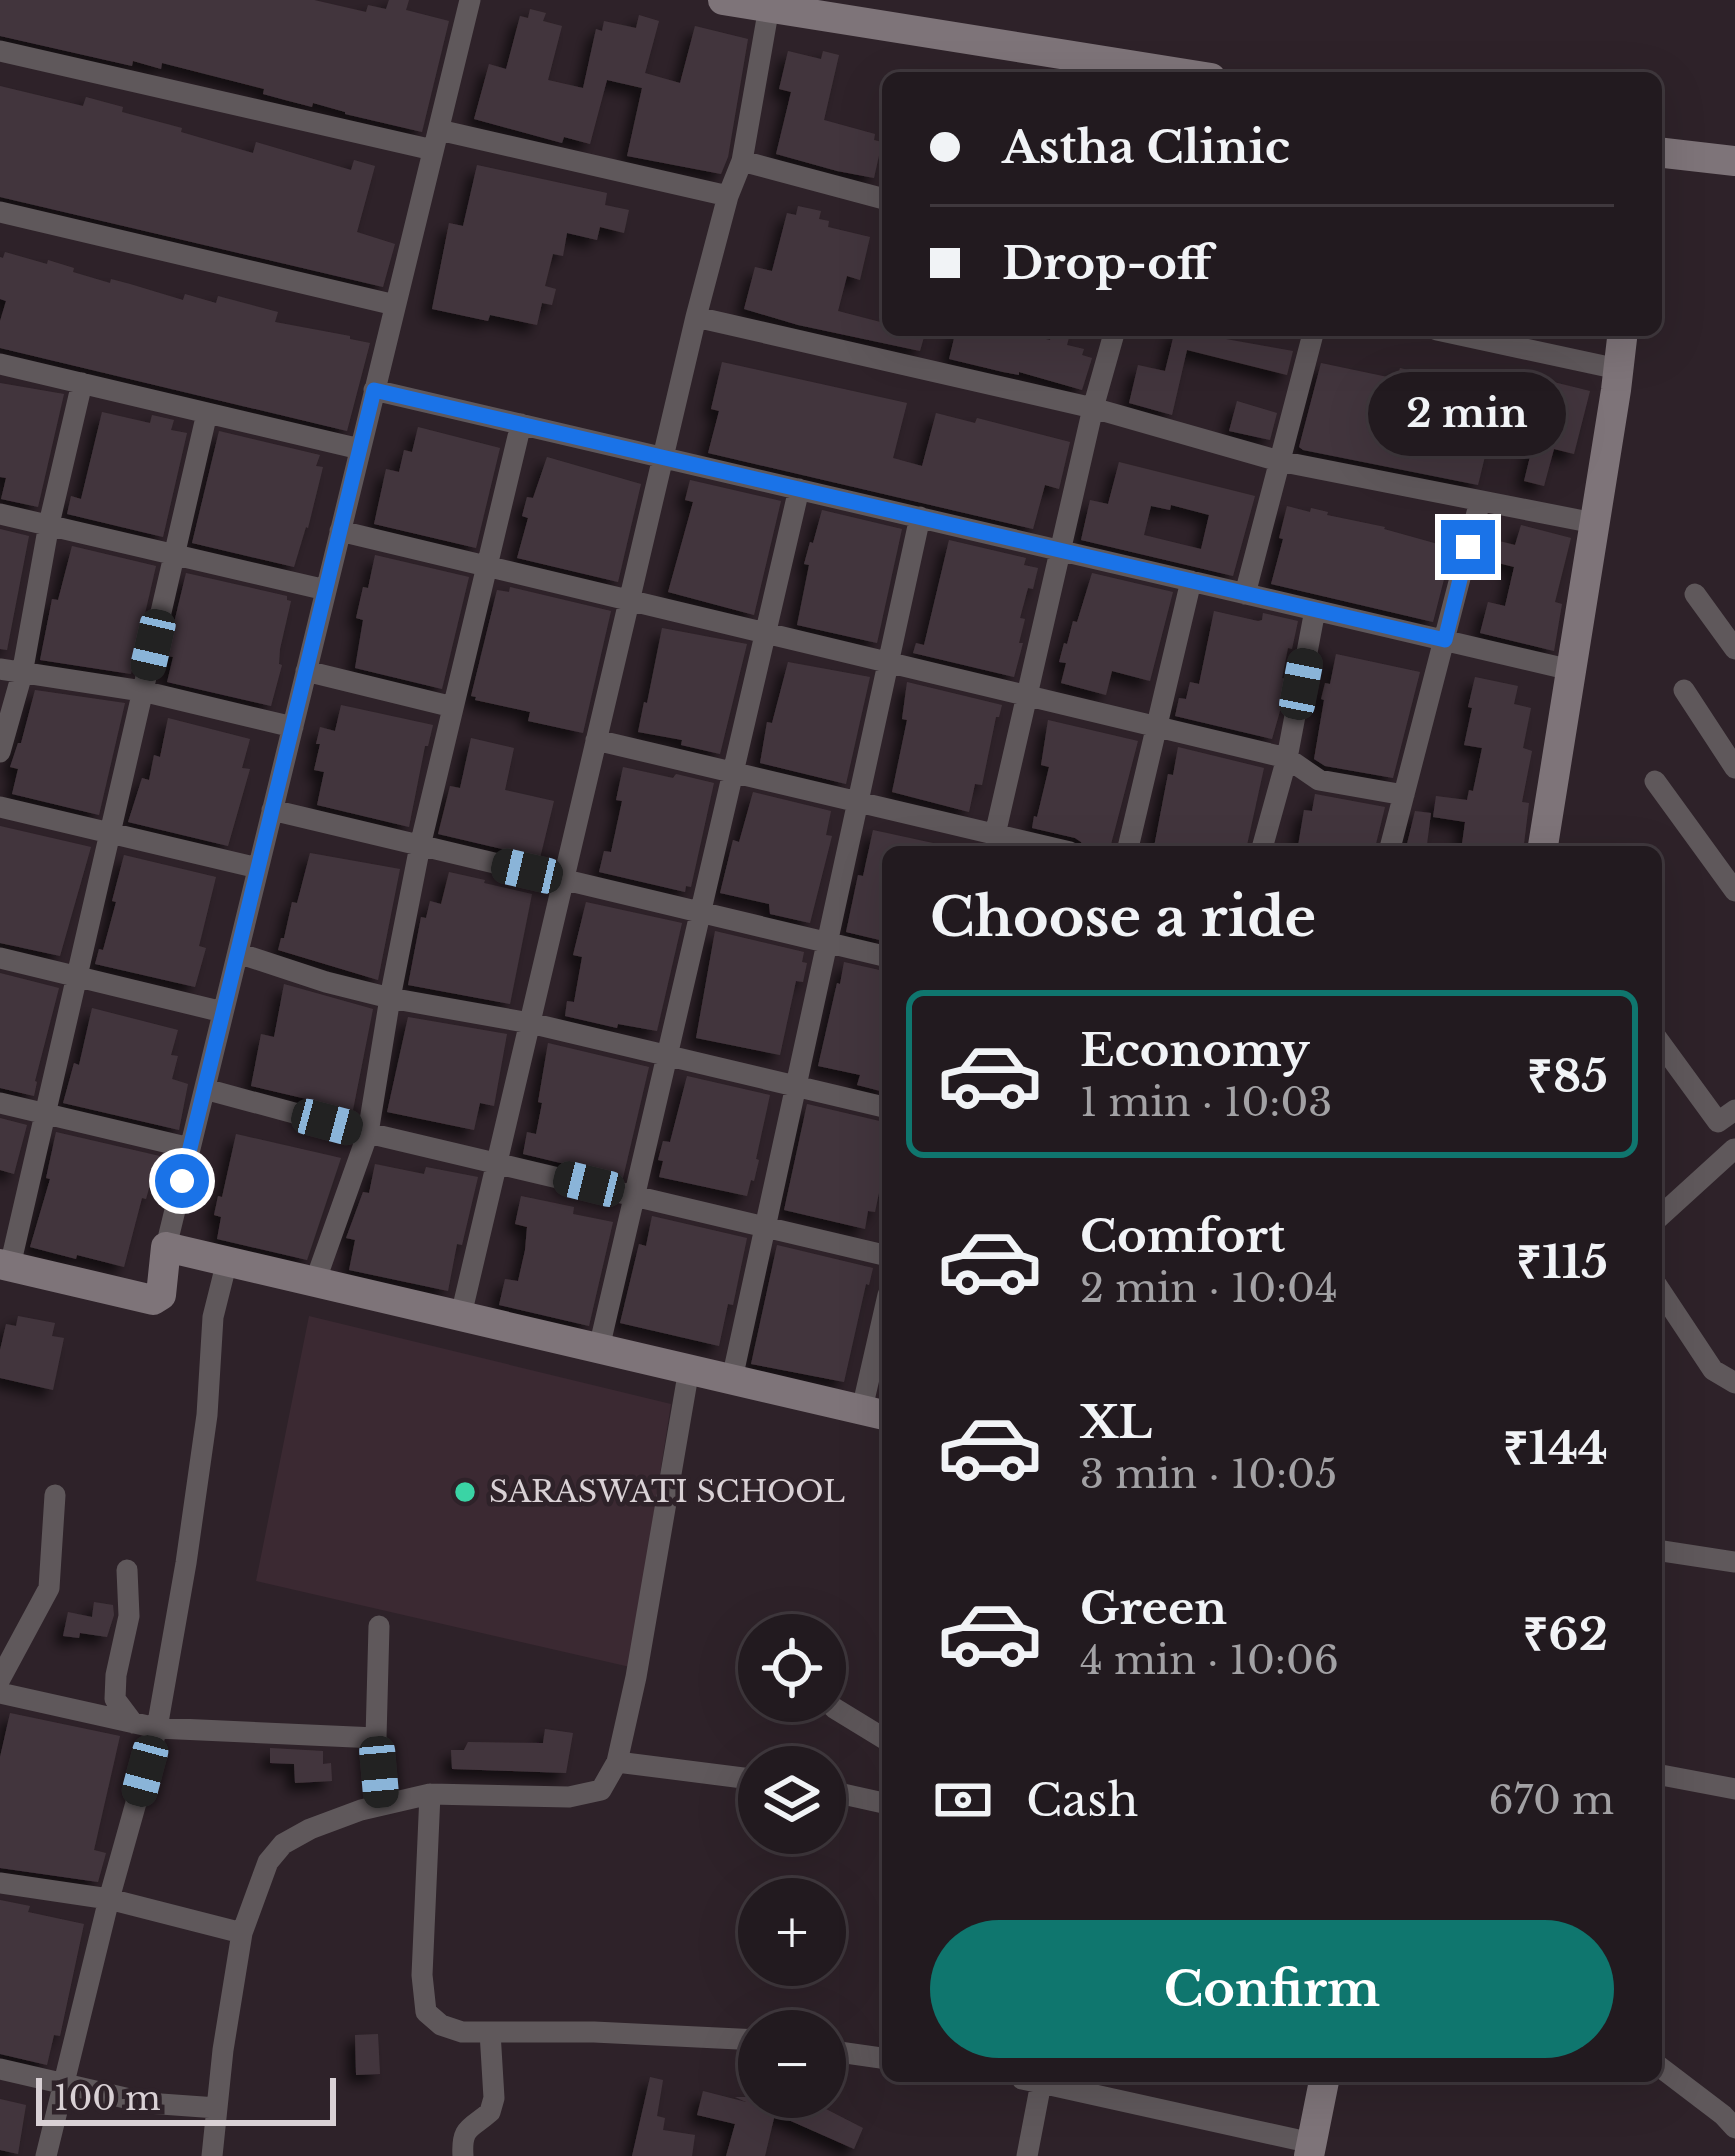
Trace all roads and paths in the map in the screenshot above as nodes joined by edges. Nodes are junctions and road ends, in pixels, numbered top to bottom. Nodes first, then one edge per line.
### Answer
1 (470, 0) edge
2 (723, 0) edge
3 (769, 7) junction
4 (0, 51) edge
5 (1174, 72) edge
6 (436, 140) junction
7 (1662, 153) edge
8 (742, 160) junction
9 (1735, 161) edge
10 (728, 196) junction
11 (882, 198) edge
12 (0, 212) edge
13 (395, 305) junction
14 (696, 317) junction
15 (1113, 336) edge
16 (1312, 336) edge
17 (1465, 336) edge
18 (1622, 336) edge
19 (0, 364) edge
20 (1618, 369) junction
21 (82, 383) junction
22 (374, 390) junction
23 (1093, 408) junction
24 (207, 412) junction
25 (520, 424) junction
26 (360, 448) junction
27 (663, 457) junction
28 (1279, 461) junction
29 (799, 489) junction
30 (1480, 501) junction
31 (0, 514) edge
32 (920, 518) junction
33 (1594, 523) junction
34 (49, 524) junction
35 (340, 531) junction
36 (1060, 550) junction
37 (175, 554) junction
38 (487, 567) junction
39 (1191, 581) junction
40 (326, 590) junction
41 (1245, 593) junction
42 (1695, 593) dead end
43 (629, 601) junction
44 (1315, 610) junction
45 (765, 634) junction
46 (1445, 640) junction
47 (1735, 649) edge
48 (888, 663) junction
49 (1571, 670) junction
50 (11, 671) edge
51 (306, 671) junction
52 (1684, 690) dead end
53 (142, 691) junction
54 (1026, 697) junction
55 (453, 707) junction
56 (292, 727) junction
57 (1156, 728) junction
58 (596, 740) junction
59 (0, 752) edge
60 (1287, 758) junction
61 (1735, 768) edge
62 (733, 772) junction
63 (1655, 781) dead end
64 (1404, 795) junction
65 (857, 802) junction
66 (0, 807) edge
67 (272, 810) junction
68 (110, 833) junction
69 (993, 843) edge
70 (420, 846) junction
71 (1128, 846) edge
72 (1263, 846) edge
73 (1391, 846) edge
74 (1543, 846) edge
75 (258, 868) junction
76 (563, 880) junction
77 (1735, 891) edge
78 (700, 912) junction
79 (827, 943) junction
80 (238, 953) junction
81 (882, 956) edge
82 (0, 958) edge
83 (76, 976) junction
84 (390, 998) junction
85 (224, 1012) junction
86 (530, 1022) junction
87 (1662, 1043) edge
88 (667, 1055) junction
89 (795, 1086) junction
90 (205, 1089) junction
91 (0, 1103) edge
92 (882, 1107) edge
93 (45, 1114) junction
94 (1726, 1116) edge
95 (368, 1132) junction
96 (190, 1148) junction
97 (1734, 1150) edge
98 (497, 1162) junction
99 (634, 1195) junction
100 (1662, 1215) edge
101 (765, 1226) junction
102 (166, 1247) junction
103 (882, 1255) edge
104 (227, 1261) junction
105 (5, 1265) edge
106 (315, 1282) junction
107 (1662, 1292) edge
108 (460, 1316) junction
109 (599, 1348) junction
110 (882, 1349) edge
111 (689, 1369) junction
112 (732, 1379) junction
113 (1735, 1383) edge
114 (875, 1412) edge
115 (55, 1495) dead end
116 (1662, 1551) edge
117 (1735, 1562) edge
118 (128, 1570) dead end
119 (379, 1626) dead end
120 (0, 1679) edge
121 (0, 1693) edge
122 (846, 1716) edge
123 (133, 1723) junction
124 (157, 1728) junction
125 (376, 1738) junction
126 (882, 1738) edge
127 (617, 1762) junction
128 (1662, 1775) edge
129 (738, 1777) edge
130 (1735, 1789) edge
131 (430, 1794) junction
132 (846, 1795) edge
133 (882, 1803) edge
134 (382, 1805) junction
135 (0, 1883) edge
136 (109, 1899) junction
137 (242, 1933) junction
138 (490, 2032) junction
139 (738, 2039) edge
140 (846, 2053) edge
141 (882, 2058) edge
142 (0, 2069) edge
143 (1662, 2069) edge
144 (1023, 2082) edge
145 (1039, 2082) edge
146 (1324, 2082) edge
147 (64, 2084) junction
148 (217, 2108) junction
149 (1735, 2128) edge
150 (1310, 2150) edge
151 (46, 2156) edge
152 (212, 2156) edge
153 (463, 2156) edge
154 (1027, 2156) edge

1 - 6 street
2 - 3 street
3 - 5 street
3 - 8 street
4 - 6 street
6 - 10 street
6 - 13 street
7 - 9 street
8 - 10 street
8 - 11 street
10 - 14 street
12 - 13 street
13 - 22 street
14 - 23 street
14 - 27 street
15 - 23 street
16 - 28 street
17 - 20 street
18 - 20 street
19 - 21 street
20 - 33 street
21 - 24 street
21 - 34 street
22 - 25 street
22 - 26 street
23 - 28 street
23 - 36 street
24 - 26 street
24 - 37 street
25 - 27 street
25 - 38 street
26 - 35 street
27 - 29 street
27 - 43 street
28 - 30 street
28 - 41 street
29 - 32 street
29 - 45 street
30 - 33 street
30 - 46 street
31 - 34 street
32 - 36 street
32 - 48 street
33 - 49 street
34 - 37 street
34 - 50 street
35 - 38 street
35 - 40 street
36 - 39 street
36 - 54 street
37 - 40 street
37 - 53 street
38 - 43 street
38 - 55 street
39 - 41 street
39 - 57 street
40 - 51 street
41 - 44 street
42 - 47 street
43 - 45 street
43 - 58 street
44 - 46 street
44 - 60 street
45 - 48 street
45 - 62 street
46 - 49 street
46 - 64 street
48 - 54 street
48 - 65 street
49 - 74 street
50 - 53 street
50 - 59 street
51 - 55 street
51 - 56 street
52 - 61 street
53 - 56 street
53 - 68 street
54 - 57 street
54 - 69 street
55 - 70 street
56 - 67 street
57 - 60 street
57 - 71 street
58 - 62 street
58 - 76 street
60 - 64 street
60 - 72 street
62 - 65 street
62 - 78 street
63 - 77 street
64 - 73 street
65 - 69 street
65 - 79 street
66 - 68 street
67 - 70 street
67 - 75 street
68 - 75 street
68 - 83 street
70 - 76 street
70 - 84 street
75 - 80 street
76 - 78 street
76 - 86 street
78 - 79 street
78 - 88 street
79 - 81 street
79 - 89 street
80 - 84 street
80 - 85 street
82 - 83 street
83 - 85 street
83 - 93 street
84 - 86 street
84 - 95 street
85 - 90 street
86 - 88 street
86 - 98 street
87 - 94 street
88 - 89 street
88 - 99 street
89 - 92 street
89 - 101 street
90 - 95 street
90 - 96 street
91 - 93 street
93 - 96 street
93 - 105 street
94 - 97 street
95 - 98 street
95 - 106 street
96 - 102 street
97 - 100 street
98 - 99 street
98 - 108 street
99 - 101 street
99 - 109 street
101 - 103 street
101 - 112 street
102 - 104 street
102 - 105 street
104 - 106 street
104 - 124 street
106 - 108 street
107 - 113 street
108 - 109 street
109 - 111 street
110 - 114 street
111 - 112 street
111 - 127 street
112 - 114 street
115 - 120 street
116 - 117 street
118 - 123 street
119 - 125 street
121 - 123 street
122 - 126 street
123 - 124 street
124 - 125 street
124 - 136 street
125 - 134 street
127 - 129 street
127 - 131 street
128 - 130 street
131 - 134 street
131 - 138 street
132 - 133 street
134 - 137 street
135 - 136 street
136 - 137 street
136 - 147 street
137 - 148 street
138 - 139 street
138 - 153 street
140 - 141 street
142 - 147 street
143 - 149 street
144 - 154 street
145 - 150 street
146 - 150 street
147 - 148 street
147 - 151 street
148 - 152 street

